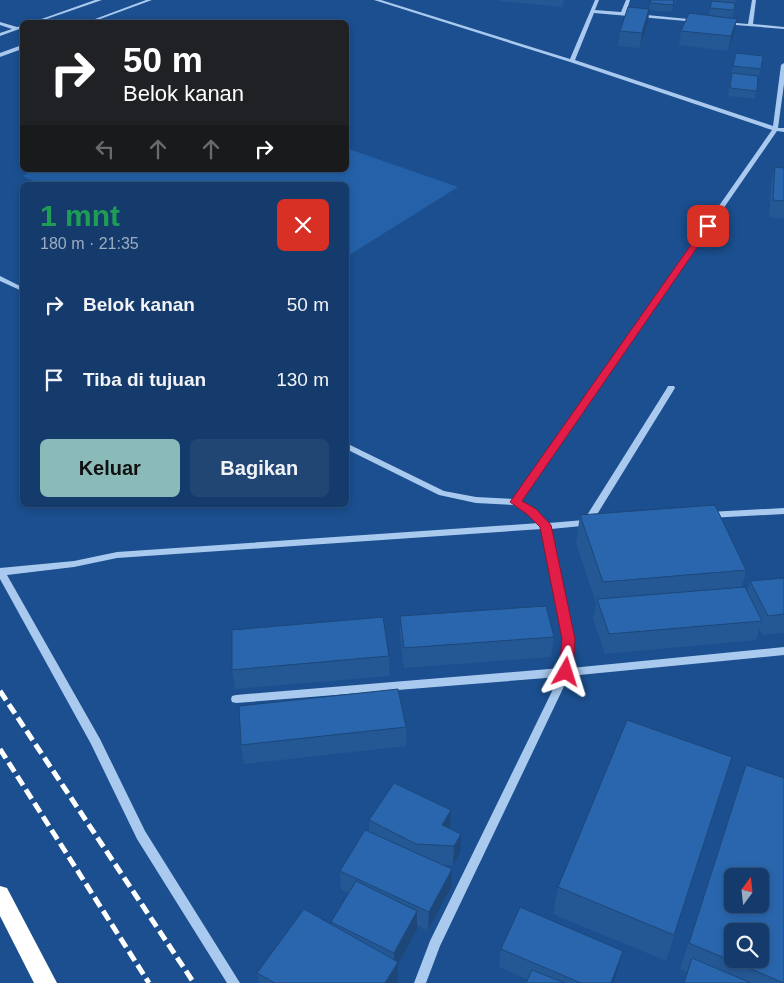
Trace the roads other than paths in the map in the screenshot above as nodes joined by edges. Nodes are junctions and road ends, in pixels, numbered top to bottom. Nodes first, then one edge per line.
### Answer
1 (100, 0) edge
2 (150, 0) edge
3 (376, 0) edge
4 (597, 0) edge
5 (628, 0) edge
6 (754, 0) edge
7 (592, 11) junction
8 (623, 14) junction
9 (41, 20) edge
10 (95, 20) edge
11 (700, 21) edge
12 (0, 23) edge
13 (720, 23) edge
14 (750, 26) junction
15 (20, 28) edge
16 (784, 28) edge
17 (0, 35) edge
18 (20, 48) edge
19 (0, 55) edge
20 (572, 61) junction
21 (784, 66) edge
22 (775, 129) junction
23 (784, 130) edge
24 (0, 278) edge
25 (20, 288) edge
26 (671, 388) dead end
27 (349, 447) edge
28 (516, 502) junction
29 (784, 511) edge
30 (696, 516) edge
31 (592, 522) joint
32 (546, 525) junction
33 (1, 571) edge
34 (784, 651) edge
35 (566, 672) junction
36 (236, 699) dead end
37 (0, 895) edge
38 (46, 983) edge
39 (234, 983) edge
40 (420, 983) edge

1 - 9 street
2 - 10 street
3 - 20 street
4 - 7 street
5 - 8 street
6 - 14 street
7 - 8 street
7 - 20 street
8 - 11 street
12 - 15 street
13 - 14 street
14 - 16 street
15 - 17 street
18 - 19 street
20 - 22 street
21 - 22 street
22 - 23 street
22 - 28 street
24 - 25 street
26 - 31 street
27 - 28 street
28 - 32 street
29 - 30 street
31 - 32 street
32 - 33 street
32 - 35 street
33 - 39 street
34 - 35 street
35 - 36 street
35 - 40 street
37 - 38 highway

